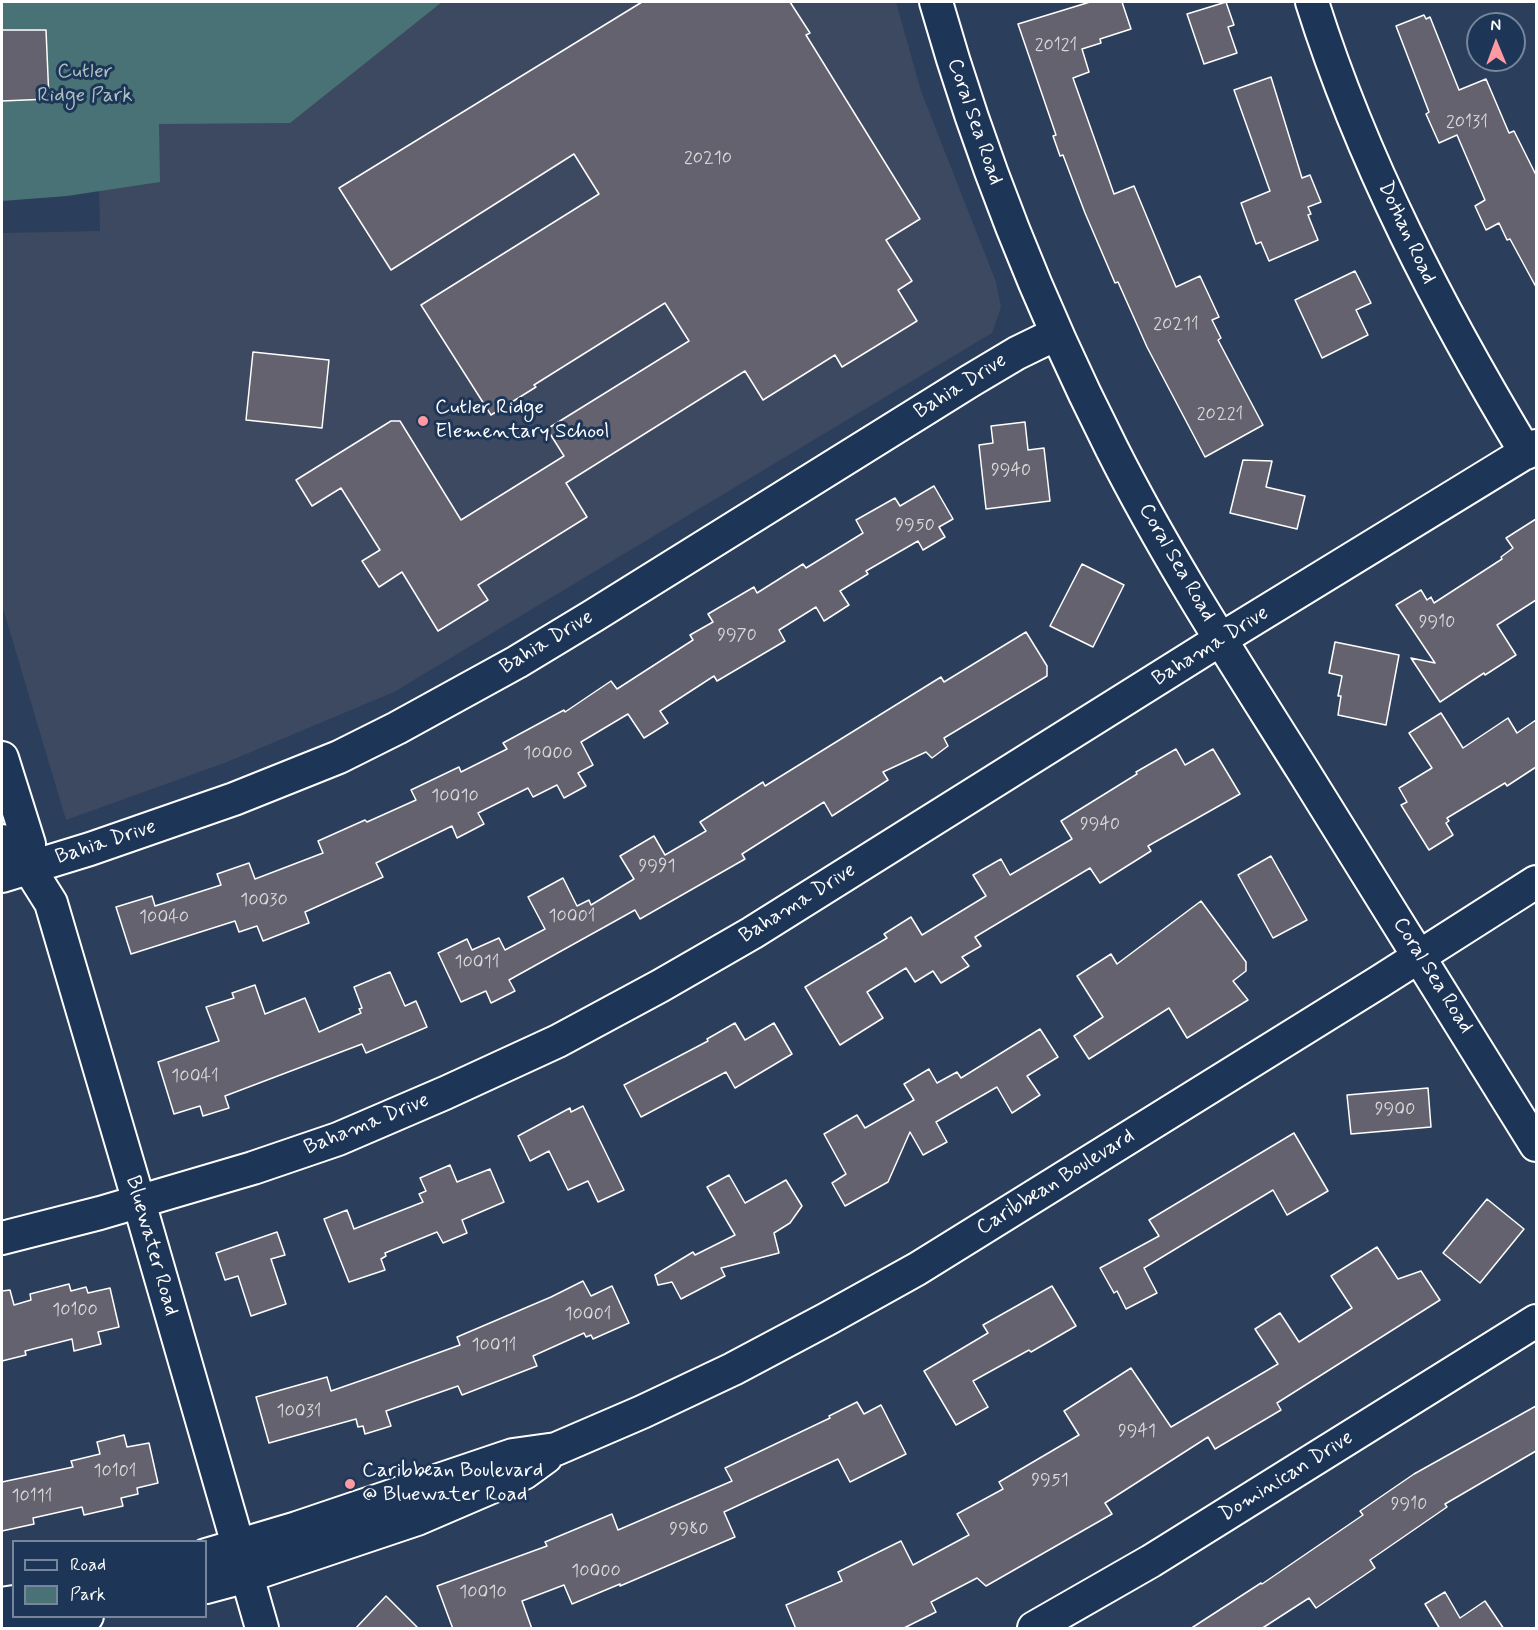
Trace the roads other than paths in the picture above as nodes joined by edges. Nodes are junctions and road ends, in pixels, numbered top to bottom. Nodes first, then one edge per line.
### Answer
1 (936, 2) edge
2 (1312, 2) edge
3 (1056, 334) junction
4 (1531, 449) edge
5 (1221, 639) junction
6 (3, 770) edge
7 (2, 841) edge
8 (15, 872) edge
9 (1536, 882) edge
10 (1419, 956) junction
11 (1536, 1145) edge
12 (139, 1202) junction
13 (2, 1238) edge
14 (1536, 1321) edge
15 (556, 1449) junction
16 (239, 1546) junction
17 (207, 1555) edge
18 (247, 1576) junction
19 (207, 1587) edge
20 (81, 1618) edge
21 (16, 1629) edge
22 (262, 1629) edge
23 (1034, 1629) edge

1 - 3 street, Coral Sea Road
2 - 4 street, Dothan Road
3 - 5 street, Coral Sea Road
3 - 8 street, Bahia Drive
4 - 5 street, Bahama Drive
5 - 10 street, Coral Sea Road
5 - 12 street, Bahama Drive
6 - 8 street
7 - 8 street
8 - 12 street, Bluewater Road
9 - 10 street, Caribbean Boulevard
10 - 11 street, Coral Sea Road
10 - 15 street, Caribbean Boulevard
12 - 13 street, Bahama Drive
12 - 16 street, Bluewater Road
14 - 23 street, Dominican Drive
15 - 16 street, Caribbean Boulevard
15 - 18 street, Caribbean Boulevard
16 - 17 street, Caribbean Boulevard
16 - 18 street, Bluewater Road
18 - 19 street, Caribbean Boulevard
18 - 22 street, Bluewater Road
20 - 21 street

